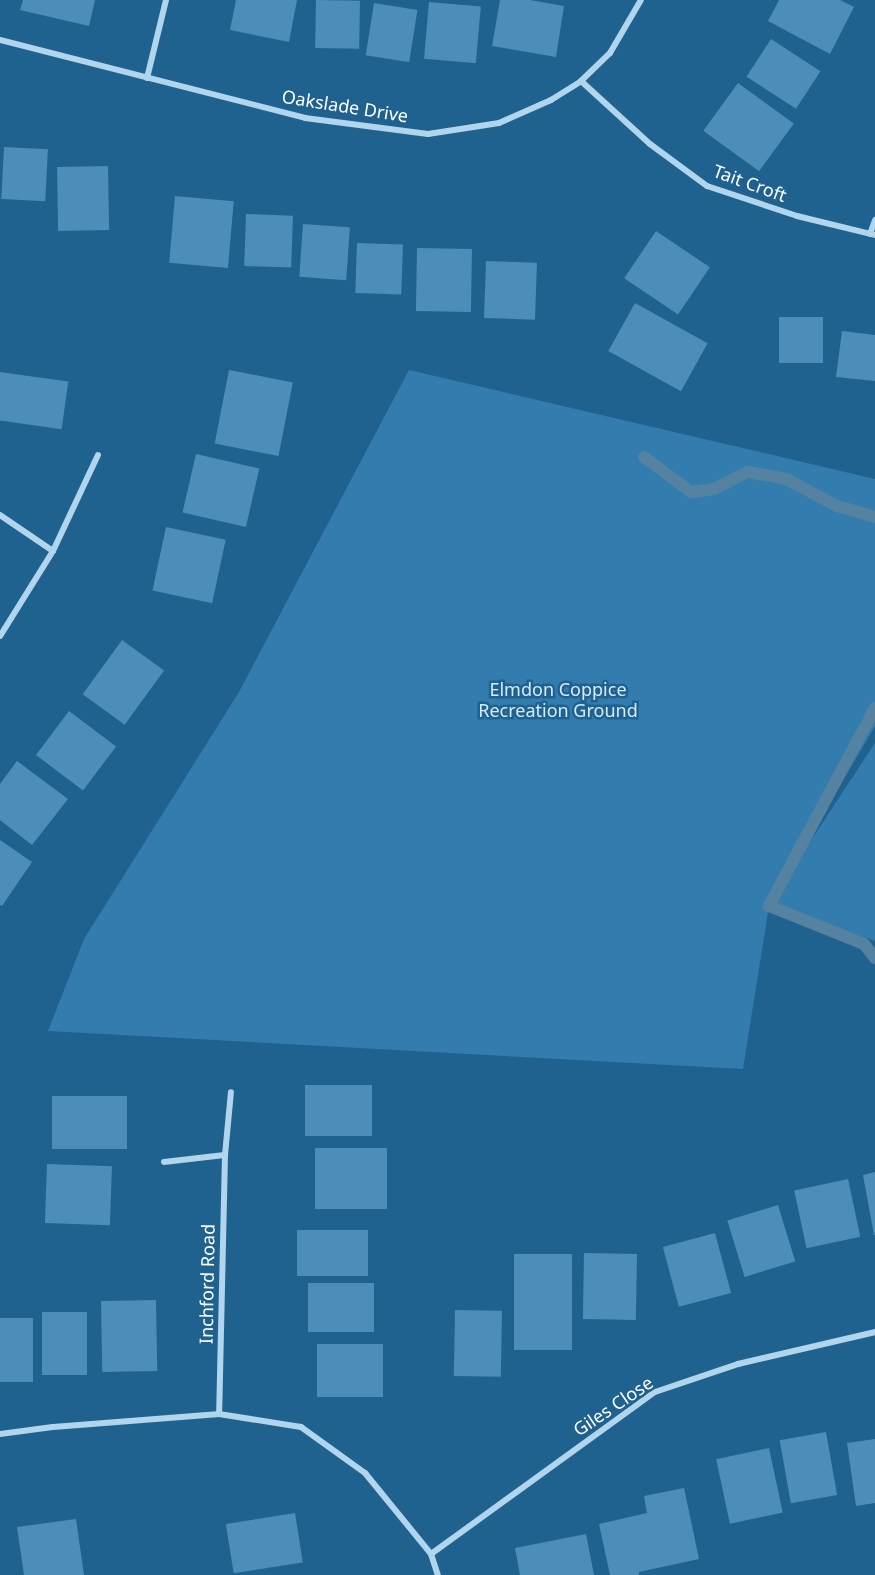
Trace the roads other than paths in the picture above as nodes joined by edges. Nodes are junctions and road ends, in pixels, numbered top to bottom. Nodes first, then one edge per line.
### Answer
1 (166, 0) edge
2 (641, 0) edge
3 (0, 40) edge
4 (147, 78) junction
5 (581, 81) junction
6 (875, 220) edge
7 (873, 234) edge
8 (98, 455) dead end
9 (0, 515) edge
10 (53, 551) junction
11 (0, 636) edge
12 (231, 1092) dead end
13 (225, 1155) junction
14 (164, 1162) dead end
15 (875, 1332) edge
16 (219, 1414) junction
17 (0, 1434) edge
18 (431, 1554) junction
19 (438, 1575) edge

1 - 4 street
2 - 5 street, Oakslade Drive
3 - 4 street, Oakslade Drive
4 - 5 street, Oakslade Drive
5 - 7 street, Tait Croft
6 - 7 street, Tait Croft
8 - 10 street
9 - 10 street
10 - 11 street
12 - 13 street, Inchford Road
13 - 14 street
13 - 16 street, Inchford Road
15 - 18 street, Giles Close
16 - 17 street
16 - 18 street
18 - 19 street

